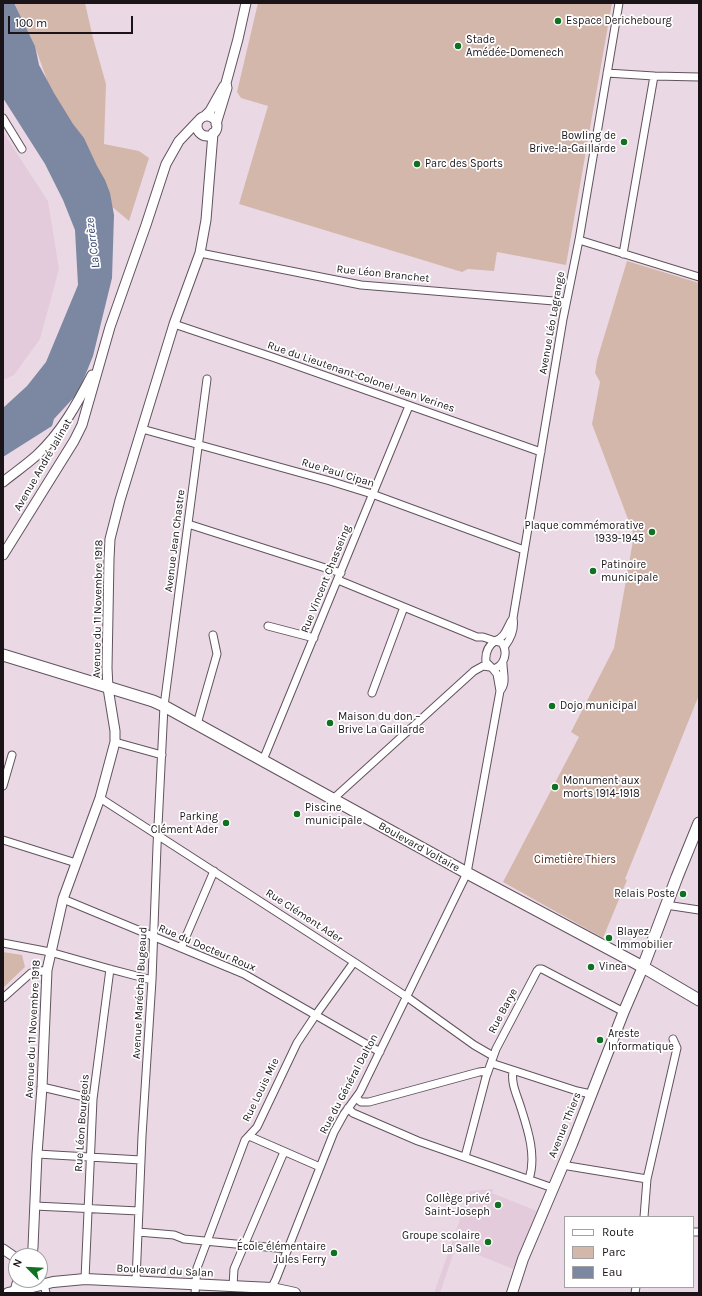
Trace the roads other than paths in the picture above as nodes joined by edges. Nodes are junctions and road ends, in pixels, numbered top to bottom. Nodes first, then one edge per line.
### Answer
1 (246, 3) edge
2 (619, 3) edge
3 (607, 73) junction
4 (654, 76) junction
5 (699, 77) edge
6 (226, 83) junction
7 (3, 118) edge
8 (202, 118) junction
9 (216, 124) junction
10 (213, 133) junction
11 (202, 134) junction
12 (22, 148) dead end
13 (164, 170) junction
14 (579, 240) junction
15 (200, 252) junction
16 (623, 254) junction
17 (699, 277) edge
18 (566, 302) junction
19 (174, 324) junction
20 (100, 360) junction
21 (207, 380) dead end
22 (409, 406) junction
23 (142, 429) junction
24 (198, 444) junction
25 (541, 452) junction
26 (3, 482) edge
27 (372, 494) junction
28 (188, 524) junction
29 (524, 550) junction
30 (3, 555) edge
31 (341, 573) junction
32 (338, 580) junction
33 (404, 607) junction
34 (513, 618) junction
35 (268, 626) dead end
36 (213, 635) dead end
37 (477, 637) junction
38 (314, 638) junction
39 (495, 641) junction
40 (505, 646) junction
41 (488, 648) junction
42 (3, 655) edge
43 (503, 664) junction
44 (492, 668) junction
45 (108, 688) junction
46 (500, 691) junction
47 (372, 693) dead end
48 (164, 706) junction
49 (197, 724) junction
50 (115, 742) junction
51 (12, 755) dead end
52 (162, 755) junction
53 (263, 760) junction
54 (3, 786) edge
55 (100, 798) junction
56 (333, 799) junction
57 (699, 823) edge
58 (158, 835) junction
59 (3, 840) edge
60 (76, 863) junction
61 (214, 872) junction
62 (467, 873) junction
63 (63, 899) junction
64 (666, 905) junction
65 (699, 910) edge
66 (154, 937) junction
67 (3, 943) edge
68 (181, 948) junction
69 (50, 952) junction
70 (354, 962) junction
71 (643, 967) junction
72 (110, 969) junction
73 (47, 970) junction
74 (152, 980) junction
75 (406, 997) junction
76 (3, 998) edge
77 (699, 1000) edge
78 (624, 1012) junction
79 (315, 1016) junction
80 (673, 1039) dead end
81 (380, 1052) junction
82 (492, 1060) junction
83 (488, 1071) junction
84 (513, 1071) junction
85 (42, 1087) junction
86 (591, 1094) junction
87 (356, 1098) junction
88 (93, 1099) junction
89 (348, 1108) junction
90 (248, 1136) junction
91 (284, 1152) junction
92 (37, 1154) junction
93 (90, 1157) junction
94 (465, 1157) junction
95 (141, 1160) junction
96 (562, 1165) junction
97 (320, 1167) junction
98 (530, 1179) junction
99 (648, 1179) junction
100 (552, 1188) junction
101 (35, 1206) junction
102 (88, 1209) junction
103 (139, 1211) junction
104 (644, 1216) edge
105 (138, 1232) junction
106 (207, 1241) junction
107 (245, 1245) junction
108 (33, 1248) edge
109 (287, 1249) junction
110 (85, 1279) junction
111 (136, 1281) junction
112 (48, 1283) edge
113 (233, 1286) junction
114 (29, 1288) edge
115 (196, 1288) edge
116 (217, 1289) edge
117 (270, 1290) edge
118 (11, 1292) edge
119 (292, 1292) edge
120 (512, 1293) edge

1 - 6 street
2 - 3 street, Avenue Léo Lagrange
3 - 4 street
3 - 14 street, Avenue Léo Lagrange
4 - 5 street
4 - 16 street
6 - 8 street, Avenue André Jalinat
6 - 9 street
7 - 12 street
8 - 9 street
8 - 11 street
8 - 13 street, Avenue André Jalinat
9 - 10 street
10 - 11 street
10 - 15 street, Avenue du 11 Novembre 1918
11 - 13 street, Avenue André Jalinat
13 - 20 street, Avenue André Jalinat
14 - 16 street
14 - 18 street, Avenue Léo Lagrange
15 - 18 street, Rue Léon Branchet
15 - 19 street, Avenue du 11 Novembre 1918
16 - 17 street
18 - 25 street, Avenue Léo Lagrange
19 - 22 street, Rue du Lieutenant-Colonel Jean Verines
19 - 23 street, Avenue du 11 Novembre 1918
20 - 26 street, Avenue André Jalinat
20 - 30 street, Avenue André Jalinat
21 - 24 street, Avenue Jean Chastre
22 - 25 street, Rue du Lieutenant-Colonel Jean Verines
22 - 27 street, Rue Vincent Chasseing
23 - 24 street, Rue Paul Cipan
23 - 45 street, Avenue du 11 Novembre 1918
24 - 27 street, Rue Paul Cipan
24 - 28 street, Avenue Jean Chastre
25 - 29 street, Avenue Léo Lagrange
27 - 29 street, Rue Paul Cipan
27 - 31 street, Rue Vincent Chasseing
28 - 31 street
28 - 48 street, Avenue Jean Chastre
29 - 34 street, Avenue Léo Lagrange
31 - 32 street, Rue Vincent Chasseing
32 - 33 street
32 - 38 street, Rue Vincent Chasseing
33 - 37 street
33 - 47 street
34 - 39 street, Avenue Léo Lagrange
34 - 40 street
35 - 38 street
36 - 49 street
37 - 39 street
37 - 41 street
38 - 53 street, Rue Vincent Chasseing
39 - 40 street
39 - 41 street
40 - 43 street
41 - 44 street
42 - 45 main road, Boulevard Voltaire
43 - 44 street
43 - 46 street
44 - 46 street
44 - 56 street
45 - 48 main road, Boulevard Voltaire
45 - 50 street, Avenue du 11 Novembre 1918
46 - 62 street
48 - 49 main road, Boulevard Voltaire
48 - 52 street, Avenue Maréchal Bugeaud
49 - 53 main road, Boulevard Voltaire
50 - 52 street
50 - 55 street, Avenue du 11 Novembre 1918
51 - 54 street
52 - 58 street, Avenue Maréchal Bugeaud
53 - 56 main road, Boulevard Voltaire
55 - 58 street, Rue Clément Ader
55 - 60 street, Avenue du 11 Novembre 1918
56 - 62 main road, Boulevard Voltaire
57 - 64 main road
58 - 61 street, Rue Clément Ader
58 - 66 street, Avenue Maréchal Bugeaud
59 - 60 street
60 - 63 street, Avenue du 11 Novembre 1918
61 - 68 street
61 - 70 street, Rue Clément Ader
62 - 71 main road, Boulevard Voltaire
62 - 75 street, Rue du Général Dalton
63 - 66 street, Rue du Docteur Roux
63 - 69 street, Avenue du 11 Novembre 1918
64 - 65 street
64 - 71 main road
66 - 68 street, Rue du Docteur Roux
66 - 74 street, Avenue Maréchal Bugeaud
67 - 69 street
68 - 79 street, Rue du Docteur Roux
69 - 72 street
69 - 73 street, Avenue du 11 Novembre 1918
70 - 75 street, Rue Clément Ader
70 - 79 street, Rue Louis Mie
71 - 77 main road, Boulevard Voltaire
71 - 78 main road, Avenue Thiers
72 - 74 street
72 - 88 street, Rue Léon Bourgeois
73 - 76 street
73 - 85 street, Avenue du 11 Novembre 1918
74 - 95 street, Avenue Maréchal Bugeaud
75 - 81 street, Rue du Général Dalton
75 - 82 street, Rue Clément Ader
78 - 82 street, Rue Barye
78 - 86 main road, Avenue Thiers
79 - 81 street, Rue du Docteur Roux
79 - 90 street, Rue Louis Mie
80 - 99 street
81 - 87 street, Rue du Général Dalton
82 - 83 street, Rue Barye
82 - 84 street, Rue Clément Ader
83 - 87 street
83 - 94 street, Rue Barye
84 - 86 street, Rue Clément Ader
84 - 98 street
85 - 88 street
85 - 92 street, Avenue du 11 Novembre 1918
86 - 96 main road, Avenue Thiers
87 - 89 street, Rue du Général Dalton
88 - 93 street, Rue Léon Bourgeois
89 - 94 street
89 - 97 street, Rue du Général Dalton
90 - 91 street
90 - 106 street, Rue Louis Mie
91 - 97 street
91 - 107 street
92 - 93 street
92 - 101 street, Avenue du 11 Novembre 1918
93 - 95 street
93 - 102 street, Rue Léon Bourgeois
94 - 98 street
95 - 103 street, Avenue Maréchal Bugeaud
96 - 99 street
96 - 100 main road, Avenue Thiers
97 - 109 street, Rue du Général Dalton
98 - 100 street
99 - 104 street
100 - 120 main road, Avenue Thiers
101 - 102 street
101 - 108 street, Avenue du 11 Novembre 1918
102 - 103 street
102 - 110 street, Rue Léon Bourgeois
103 - 105 street, Avenue Maréchal Bugeaud
105 - 106 street
105 - 111 street, Avenue Maréchal Bugeaud
106 - 107 street
106 - 115 street, Rue Louis Mie
107 - 109 street
107 - 113 street
109 - 117 street, Rue du Général Dalton
110 - 111 main road, Boulevard du Salan
110 - 112 main road, Boulevard du Salan
111 - 115 main road, Boulevard du Salan
113 - 116 main road, Boulevard du Salan
113 - 117 main road, Boulevard du Salan
114 - 118 main road, Boulevard du Salan
115 - 116 main road, Boulevard du Salan
117 - 119 main road, Boulevard du Salan

